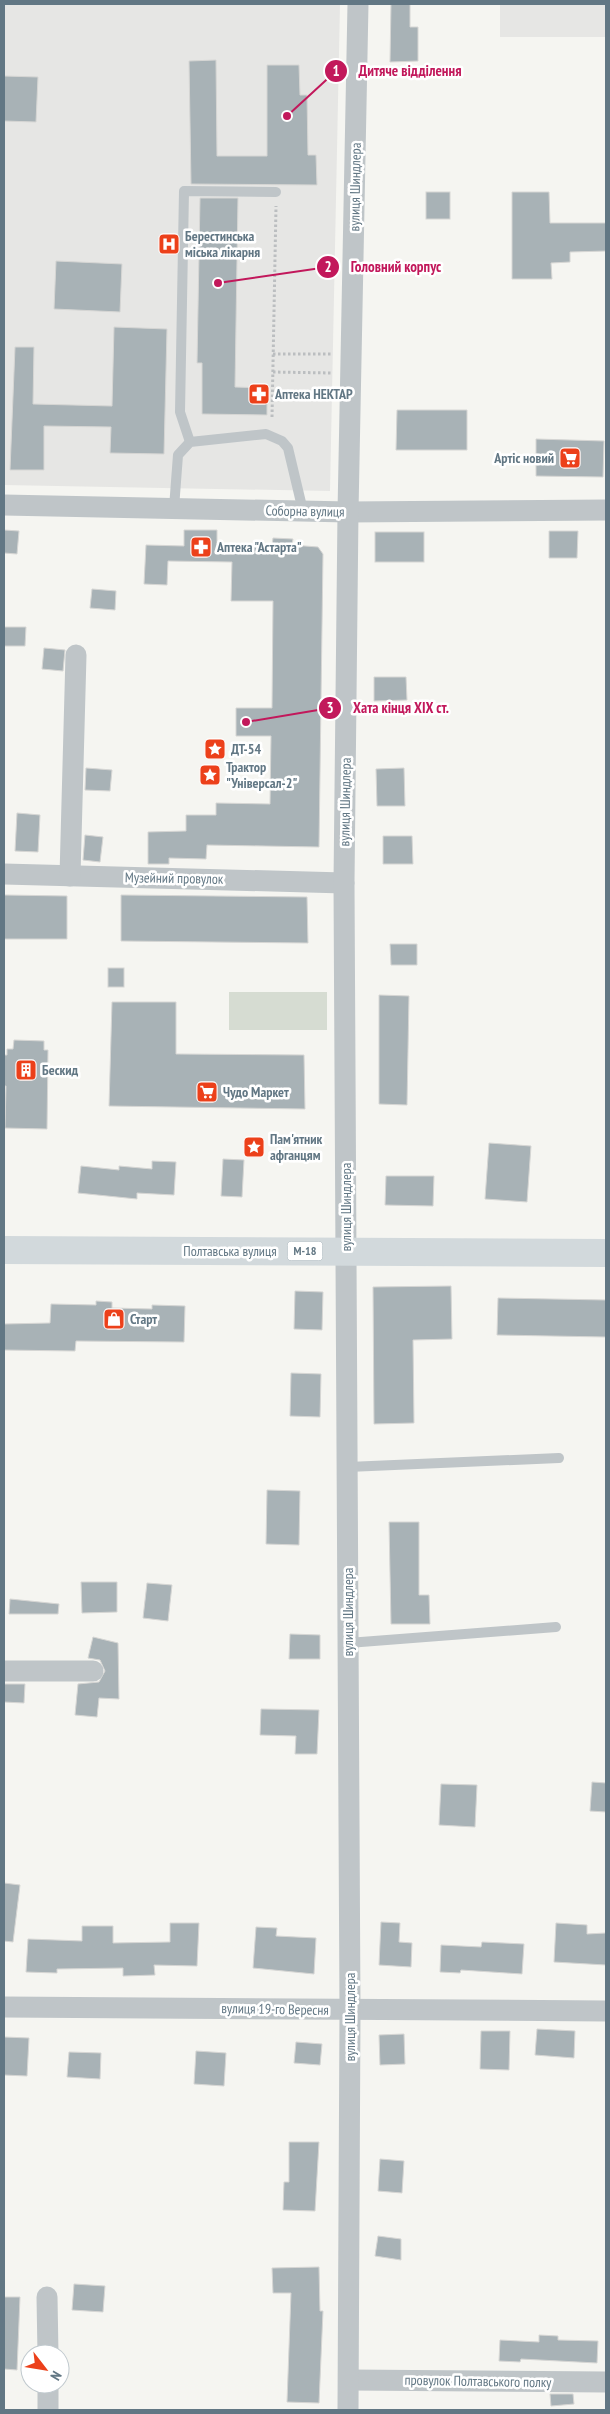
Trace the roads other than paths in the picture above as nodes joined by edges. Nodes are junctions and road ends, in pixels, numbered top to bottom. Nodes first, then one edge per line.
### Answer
1 (358, 4) edge
2 (276, 192) road end
3 (190, 442) junction
4 (4, 505) edge
5 (174, 508) junction
6 (606, 510) edge
7 (303, 511) junction
8 (348, 512) junction
9 (76, 655) dead end
10 (4, 874) edge
11 (70, 876) junction
12 (344, 882) junction
13 (4, 1250) edge
14 (347, 1251) junction
15 (606, 1253) edge
16 (559, 1458) dead end
17 (348, 1467) junction
18 (556, 1628) dead end
19 (348, 1643) junction
20 (4, 1671) edge
21 (93, 1671) dead end
22 (4, 2007) edge
23 (350, 2010) junction
24 (606, 2012) edge
25 (47, 2297) dead end
26 (48, 2344) edge
27 (349, 2380) junction
28 (606, 2382) edge
29 (48, 2394) edge
30 (48, 2410) edge
31 (348, 2410) edge

1 - 8 street, вулиця Шиндлера
2 - 3 lane
3 - 5 lane
3 - 7 lane
4 - 5 street, Соборна вулиця
5 - 7 street, Соборна вулиця
6 - 8 street, Соборна вулиця
7 - 8 street, Соборна вулиця
8 - 12 street, вулиця Шиндлера
9 - 11 street
10 - 11 street, Музейний провулок
11 - 12 street, Музейний провулок
12 - 14 street, вулиця Шиндлера
13 - 14 highway, Полтавська вулиця / М-18
14 - 15 highway, Полтавська вулиця / М-18
14 - 17 street, вулиця Шиндлера
16 - 17 lane
17 - 19 street, вулиця Шиндлера
18 - 19 lane
19 - 23 street, вулиця Шиндлера
20 - 21 street
22 - 23 street, вулиця 19-го Вересня
23 - 24 street, вулиця 19-го Вересня
23 - 27 street, вулиця Шиндлера
25 - 26 street
27 - 28 street, провулок Полтавського полку
27 - 31 street, вулиця Шиндлера
29 - 30 street

